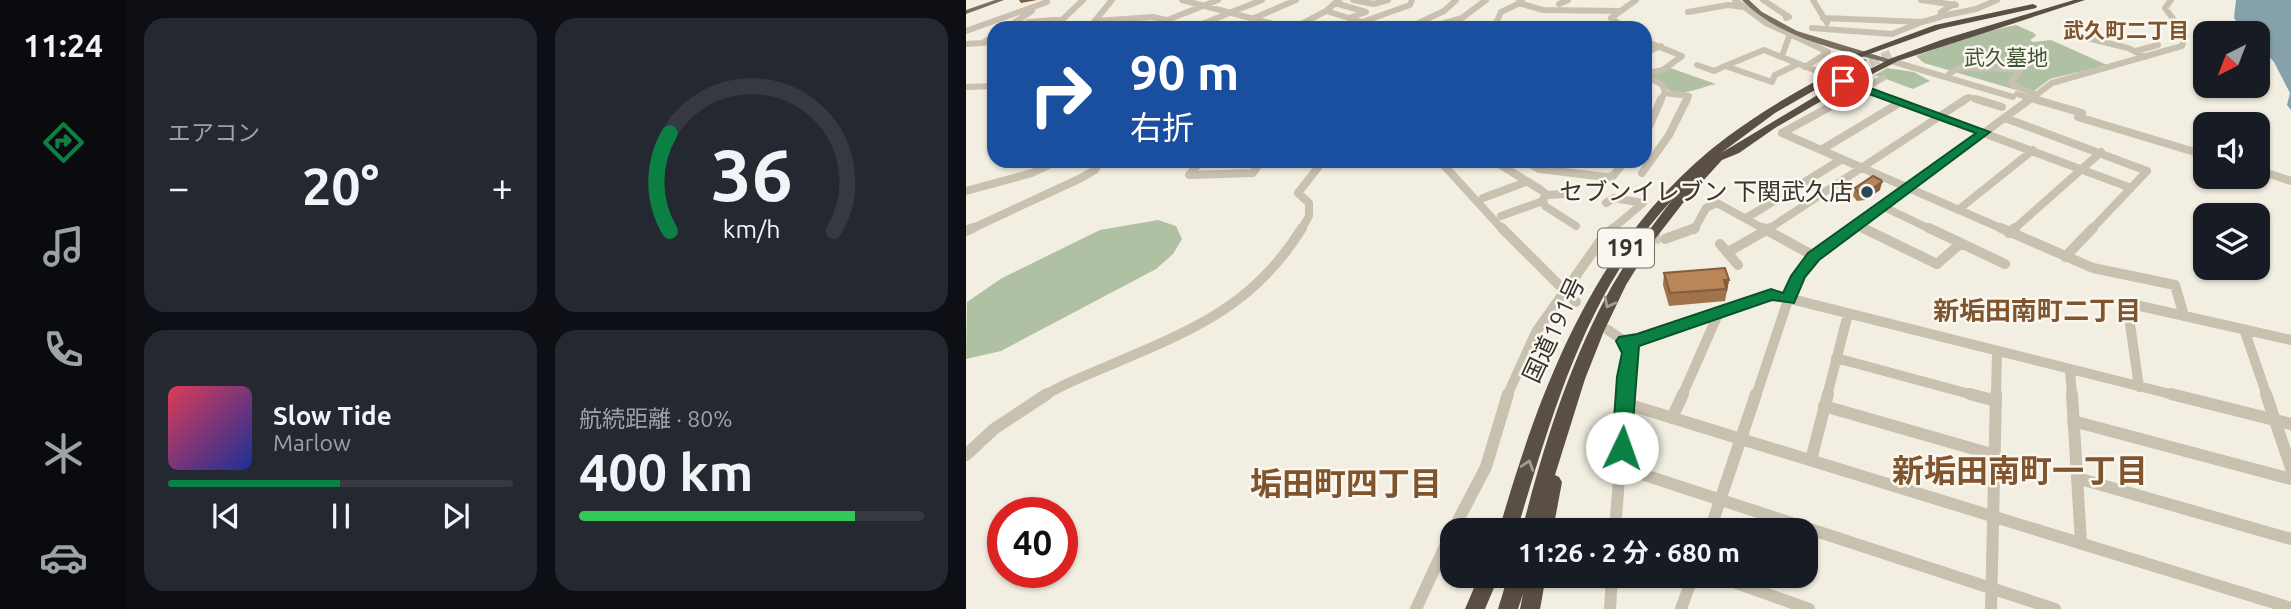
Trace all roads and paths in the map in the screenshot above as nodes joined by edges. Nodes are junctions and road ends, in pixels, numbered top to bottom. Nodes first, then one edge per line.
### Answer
1 (1001, 0) edge
2 (1083, 0) edge
3 (1112, 0) edge
4 (1182, 0) edge
5 (1218, 0) edge
6 (1262, 0) edge
7 (1296, 0) edge
8 (1353, 0) edge
9 (1388, 0) edge
10 (1412, 0) edge
11 (1456, 0) edge
12 (1486, 0) edge
13 (1527, 0) edge
14 (1568, 0) edge
15 (1636, 0) edge
16 (1735, 0) edge
17 (1763, 0) edge
18 (1813, 0) edge
19 (1921, 0) edge
20 (1997, 0) edge
21 (2056, 0) edge
22 (2072, 0) edge
23 (2081, 0) edge
24 (2171, 0) edge
25 (1049, 1) edge
26 (1337, 2) edge
27 (1518, 3) junction
28 (1747, 3) edge
29 (1559, 4) dead end
30 (1954, 4) junction
31 (1726, 5) junction
32 (1202, 6) junction
33 (2033, 6) junction
34 (1975, 8) junction
35 (1326, 11) junction
36 (1621, 11) junction
37 (966, 12) edge
38 (1688, 12) dead end
39 (1228, 14) junction
40 (1940, 17) junction
41 (1349, 18) junction
42 (1734, 18) dead end
43 (1786, 18) dead end
44 (1824, 18) junction
45 (1251, 19) junction
46 (1053, 20) joint
47 (1062, 20) junction
48 (1166, 20) joint
49 (994, 21) edge
50 (1017, 21) edge
51 (1040, 21) edge
52 (1069, 21) edge
53 (1095, 21) joint
54 (1210, 21) edge
55 (1259, 21) edge
56 (1307, 21) edge
57 (1359, 21) edge
58 (1365, 21) edge
59 (1423, 21) edge
60 (1454, 21) edge
61 (1497, 21) edge
62 (1613, 21) edge
63 (1922, 22) junction
64 (987, 23) edge
65 (1767, 23) junction
66 (1756, 25) dead end
67 (1812, 28) dead end
68 (2088, 28) dead end
69 (966, 31) edge
70 (1832, 31) junction
71 (1790, 34) junction
72 (987, 40) edge
73 (982, 43) junction
74 (987, 43) edge
75 (1652, 43) edge
76 (966, 44) edge
77 (2158, 44) dead end
78 (1661, 46) junction
79 (1652, 50) edge
80 (2136, 51) junction
81 (1892, 55) junction
82 (1782, 56) junction
83 (1866, 56) junction
84 (2146, 57) junction
85 (1697, 65) dead end
86 (1801, 65) junction
87 (1726, 66) junction
88 (1652, 73) edge
89 (1821, 73) junction
90 (1949, 74) junction
91 (1883, 78) dead end
92 (1652, 79) edge
93 (1845, 82) junction
94 (987, 86) edge
95 (966, 87) edge
96 (1863, 88) junction
97 (1665, 93) junction
98 (2015, 95) junction
99 (2037, 95) junction
100 (1901, 102) junction
101 (2002, 107) dead end
102 (1940, 116) junction
103 (2005, 118) junction
104 (1652, 121) edge
105 (1984, 132) junction
106 (2193, 148) edge
107 (1821, 150) junction
108 (2033, 150) junction
109 (2101, 152) junction
110 (1721, 157) junction
111 (1652, 159) edge
112 (1842, 159) junction
113 (1045, 168) edge
114 (1097, 168) edge
115 (1195, 168) edge
116 (1256, 168) edge
117 (1317, 168) edge
118 (1447, 168) edge
119 (1504, 168) edge
120 (1538, 168) joint
121 (1619, 168) edge
122 (1646, 168) edge
123 (1861, 168) junction
124 (2080, 168) junction
125 (2270, 171) edge
126 (1642, 173) dead end
127 (2270, 173) edge
128 (2291, 175) edge
129 (1522, 181) junction
130 (2291, 181) edge
131 (1908, 188) junction
132 (2131, 188) junction
133 (966, 191) edge
134 (1672, 191) junction
135 (1567, 194) dead end
136 (1483, 198) dead end
137 (1545, 198) junction
138 (1606, 203) dead end
139 (1882, 206) junction
140 (1958, 210) junction
141 (1501, 216) dead end
142 (1748, 217) junction
143 (1857, 225) junction
144 (1576, 226) dead end
145 (966, 230) edge
146 (1765, 231) junction
147 (2009, 233) junction
148 (1604, 236) junction
149 (1620, 237) tunnel mouth
150 (1665, 239) tunnel mouth
151 (1961, 243) junction
152 (1720, 244) dead end
153 (1728, 252) junction
154 (1814, 257) junction
155 (2065, 257) junction
156 (2005, 264) dead end
157 (1738, 265) dead end
158 (1565, 293) junction
159 (1788, 300) junction
160 (1576, 302) dead end
161 (1719, 312) junction
162 (1847, 314) junction
163 (2184, 316) junction
164 (2244, 328) junction
165 (1608, 330) dead end
166 (2291, 340) edge
167 (1625, 341) junction
168 (1997, 352) junction
169 (1836, 358) junction
170 (2070, 370) junction
171 (2139, 387) junction
172 (1568, 398) junction
173 (1996, 401) junction
174 (1624, 402) junction
175 (1824, 406) junction
176 (1672, 418) junction
177 (2274, 420) junction
178 (2073, 421) junction
179 (2291, 424) edge
180 (1740, 438) junction
181 (966, 455) edge
182 (1995, 455) junction
183 (1811, 460) junction
184 (1620, 467) junction
185 (2291, 468) edge
186 (2077, 478) junction
187 (2291, 479) edge
188 (1722, 498) junction
189 (1993, 516) junction
190 (1460, 518) edge
191 (1511, 518) edge
192 (1534, 518) edge
193 (1546, 518) edge
194 (1616, 518) edge
195 (1714, 518) edge
196 (2291, 539) edge
197 (2081, 543) junction
198 (1440, 558) edge
199 (1991, 587) junction
200 (1485, 588) edge
201 (1488, 588) edge
202 (1514, 588) edge
203 (1534, 588) edge
204 (1611, 588) edge
205 (1689, 588) edge
206 (1750, 588) edge
207 (2291, 608) edge
208 (1416, 609) edge
209 (1475, 609) edge
210 (1483, 609) edge
211 (1508, 609) edge
212 (1530, 609) edge
213 (1610, 609) edge
214 (1681, 609) edge
215 (1809, 609) edge
216 (1991, 609) edge
217 (2056, 609) edge

1 - 37 main road
2 - 47 street
3 - 53 street
4 - 32 street
5 - 32 street
6 - 39 street
7 - 45 street
8 - 9 street
10 - 58 street
11 - 59 street
12 - 60 street
13 - 27 street
14 - 29 street
15 - 36 street
16 - 28 street
17 - 43 street
18 - 44 street
19 - 30 street
20 - 34 street
21 - 33 highway
22 - 81 highway
23 - 81 highway
24 - 84 street
25 - 49 street
25 - 50 street
26 - 35 street
26 - 41 street
27 - 36 street
27 - 61 street
28 - 31 street
28 - 65 street
28 - 83 main road
30 - 34 street
30 - 40 street
31 - 38 street
31 - 42 street
32 - 39 street
32 - 48 street
33 - 81 highway
33 - 83 highway
34 - 40 street
35 - 41 street
35 - 56 street
36 - 62 street
39 - 45 street
39 - 54 street
40 - 63 street
41 - 57 street
44 - 63 street
44 - 70 street
45 - 55 street
46 - 47 street
46 - 51 street
47 - 52 street
48 - 53 street
63 - 70 street
64 - 69 street
65 - 66 street
65 - 71 street
67 - 70 street
68 - 80 street
71 - 82 street
71 - 86 street
72 - 73 street
73 - 74 street
73 - 76 street
75 - 78 street
77 - 80 street
78 - 79 street
78 - 88 street
80 - 84 street
81 - 83 main road
81 - 90 street
81 - 93 highway
81 - 98 street
82 - 86 street
82 - 87 street
83 - 89 highway
83 - 110 highway, 国道191号 / 191
83 - 134 highway, 国道191号 / 191
84 - 99 street
85 - 87 street
86 - 87 street
86 - 89 street
89 - 93 street, bridge
89 - 134 highway
90 - 98 street
90 - 99 street
91 - 96 street
92 - 97 street
93 - 96 street
93 - 110 highway
94 - 95 street
96 - 100 street
96 - 107 street
97 - 104 street
97 - 111 street
98 - 106 street, bridge
99 - 103 street
100 - 102 street
100 - 107 street
101 - 102 street
102 - 105 street
102 - 123 street
103 - 105 street
103 - 109 street
105 - 108 street
105 - 131 street
107 - 112 street
108 - 124 street
108 - 140 street
109 - 124 street
109 - 132 street
110 -> 172 highway, 国道191号 / 191
112 - 123 street
112 - 142 street
113 - 133 street
114 - 145 street
115 - 116 street
117 - 181 street
118 - 158 street
119 - 129 street
120 - 121 street
120 - 129 street
122 - 126 street
123 - 131 street
123 - 146 street
124 - 132 street
124 - 147 street
125 - 128 street
127 - 130 street
129 - 136 street
129 - 137 street
131 - 139 street
131 - 140 street
132 - 155 street
191 -> 134 highway, 国道191号 / 191
135 - 137 street
137 - 141 street
137 - 144 street
138 - 148 street
139 - 143 street
139 - 151 street
140 - 147 street
142 - 146 street
142 - 150 street
143 - 151 street
143 - 154 street
146 - 153 street
146 - 154 street
147 - 155 street
148 - 149 street
148 - 158 street
151 - 156 street
152 - 153 street
153 - 157 street
154 - 159 street
155 - 163 street
158 - 160 street
158 - 190 street
159 - 161 street
159 - 162 street
159 - 180 street
161 - 167 street
161 - 176 street
162 - 168 street
162 - 169 street
163 - 164 street
163 - 171 street
164 - 166 street
164 - 177 street
165 - 167 street
167 - 174 street
168 - 170 street
168 - 173 street
169 - 173 street
169 - 175 street
170 - 171 street
170 - 178 street
171 - 177 street
172 - 192 highway, 国道191号 / 191
172 - 193 highway
173 - 182 street
174 - 176 street
174 - 184 street
175 - 182 street
175 - 183 street
176 - 180 street
177 - 179 street
177 - 185 street
178 - 186 street
178 - 187 street
180 - 183 street
180 - 188 street
182 - 189 street
183 - 189 street
184 - 188 street
184 - 194 street
186 - 196 street
186 - 197 street
188 - 195 street
188 - 199 street
189 - 197 street
189 - 199 street
197 - 207 street
198 - 208 street
199 - 216 street
199 - 217 street
200 - 209 highway
201 - 210 highway
202 - 211 highway
203 - 212 highway
204 - 213 street
205 - 214 street
206 - 215 street

